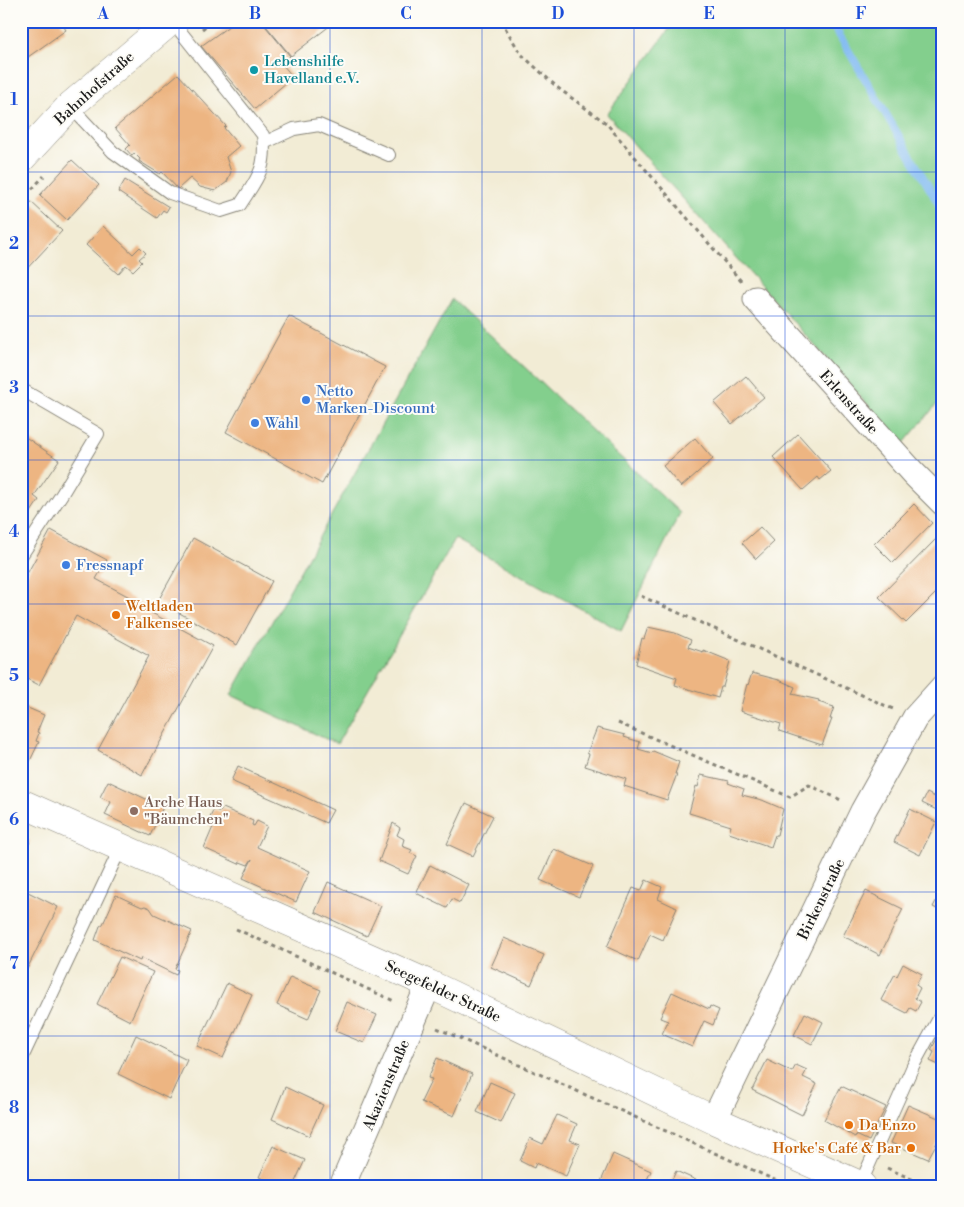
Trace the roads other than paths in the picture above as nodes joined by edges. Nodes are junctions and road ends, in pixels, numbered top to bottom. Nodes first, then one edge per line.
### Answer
1 (177, 27) edge
2 (70, 106) junction
3 (264, 143) junction
4 (389, 155) dead end
5 (21, 159) edge
6 (756, 299) road end
7 (21, 389) edge
8 (943, 503) edge
9 (21, 556) edge
10 (943, 687) edge
11 (21, 803) edge
12 (121, 847) junction
13 (429, 984) junction
14 (943, 1011) edge
15 (21, 1060) edge
16 (714, 1120) junction
17 (861, 1185) edge
18 (342, 1186) edge

1 - 2 street, Bahnhofstraße
1 - 3 lane
2 - 3 lane
2 - 5 street, Bahnhofstraße
3 - 4 lane
6 - 8 street, Erlenstraße
7 - 9 lane
10 - 16 street, Birkenstraße
11 - 12 street, Seegefelder Straße
12 - 13 street, Seegefelder Straße
12 - 15 lane
13 - 16 street, Seegefelder Straße
13 - 18 street, Akazienstraße
14 - 17 lane
16 - 17 street, Seegefelder Straße

